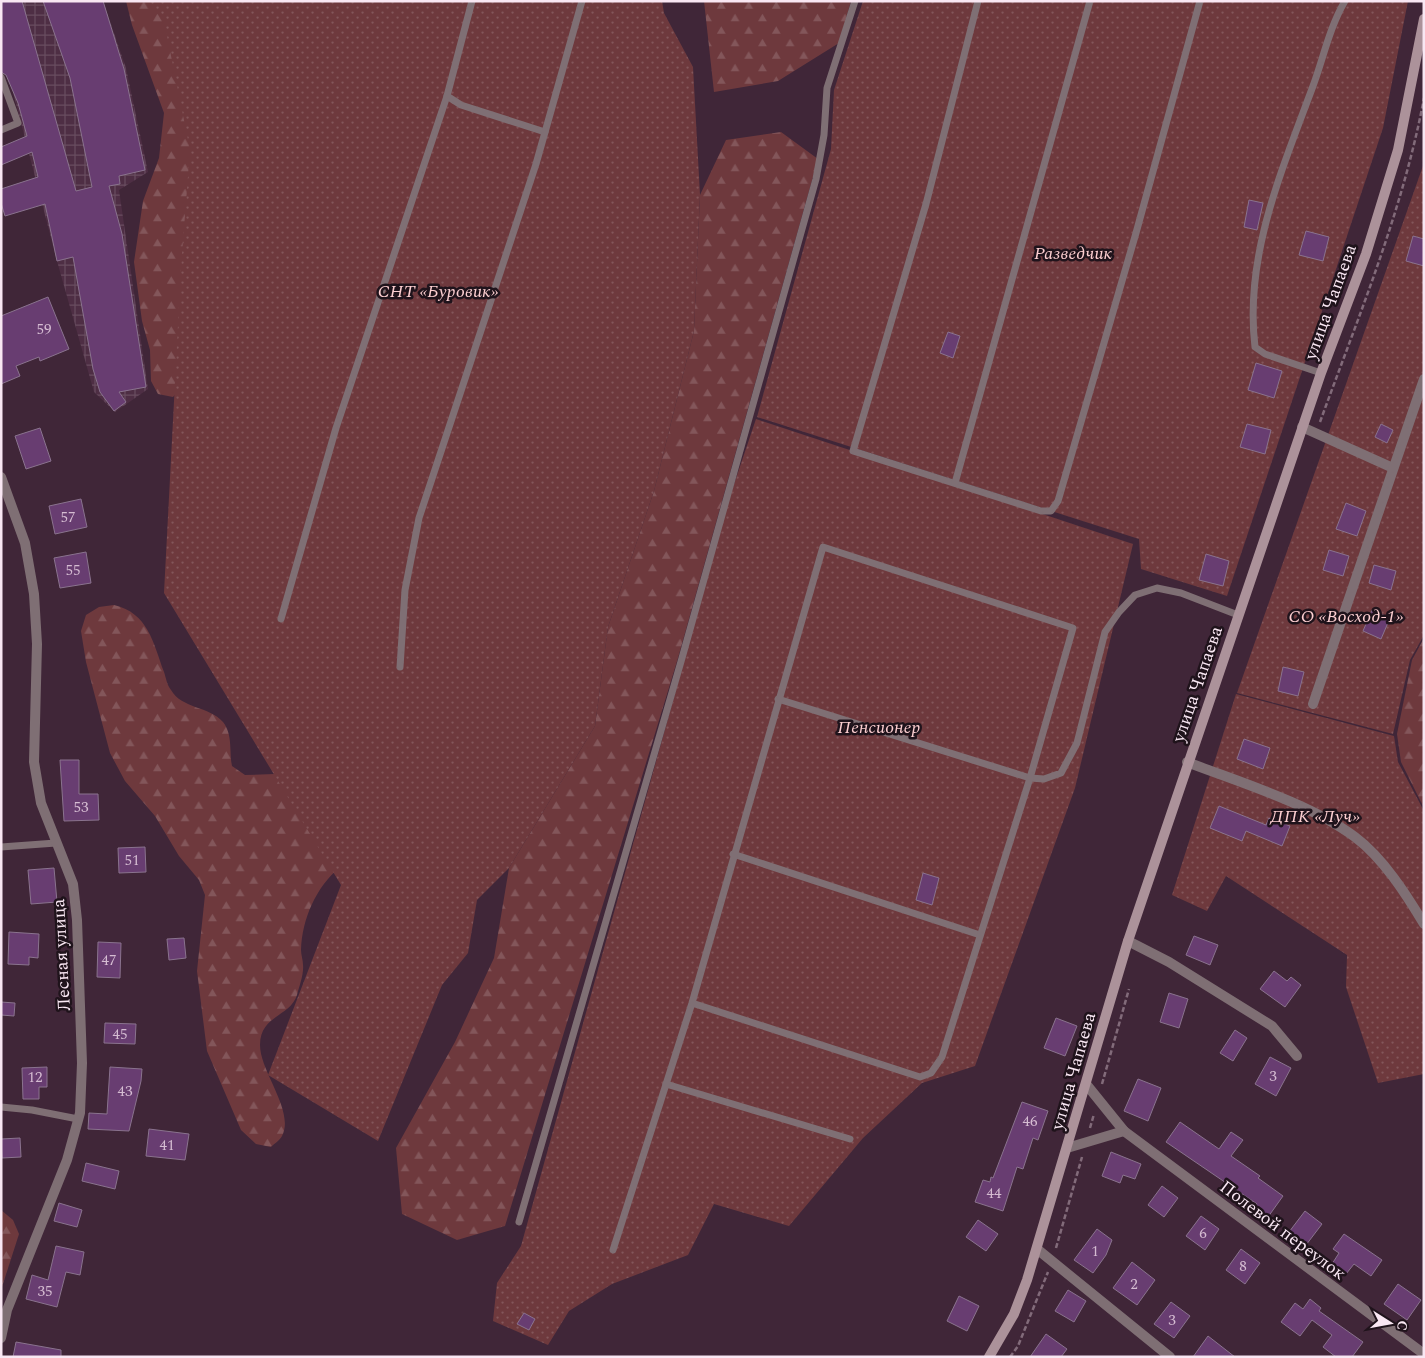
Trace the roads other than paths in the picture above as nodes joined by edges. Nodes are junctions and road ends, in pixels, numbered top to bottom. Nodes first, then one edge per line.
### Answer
1 (472, 1) edge
2 (582, 1) edge
3 (854, 1) edge
4 (978, 1) edge
5 (1090, 1) edge
6 (1200, 1) edge
7 (1345, 1) edge
8 (1424, 19) edge
9 (1, 76) edge
10 (446, 96) junction
11 (1, 130) edge
12 (545, 132) junction
13 (1321, 373) junction
14 (1424, 379) edge
15 (1302, 427) junction
16 (1393, 468) junction
17 (1, 477) edge
18 (955, 483) junction
19 (1238, 615) junction
20 (282, 619) dead end
21 (400, 667) dead end
22 (778, 699) junction
23 (1313, 704) dead end
24 (1188, 762) junction
25 (1030, 778) junction
26 (56, 843) junction
27 (1, 847) edge
28 (733, 854) junction
29 (1424, 924) edge
30 (980, 935) junction
31 (1128, 941) junction
32 (692, 1003) junction
33 (1298, 1056) dead end
34 (666, 1084) junction
35 (1086, 1084) junction
36 (1, 1108) edge
37 (78, 1119) junction
38 (1124, 1132) junction
39 (850, 1138) dead end
40 (1067, 1148) junction
41 (519, 1222) dead end
42 (1037, 1249) junction
43 (614, 1250) dead end
44 (1, 1338) edge
45 (1424, 1354) edge
46 (989, 1357) edge
47 (1170, 1357) edge

1 - 10 lane
2 - 12 lane
3 - 41 lane
4 - 18 lane
5 - 18 lane
6 - 18 lane
7 - 13 lane
8 - 13 street, улица Чапаева
9 - 11 lane
10 - 12 lane
10 - 20 lane
12 - 21 lane
13 - 15 street, улица Чапаева
14 - 16 street
15 - 16 street
15 - 19 street, улица Чапаева
16 - 23 street
17 - 26 street, Лесная улица
19 - 24 street, улица Чапаева
19 - 25 lane
22 - 25 lane
22 - 25 lane
22 - 28 lane
24 - 29 street
24 - 31 street, улица Чапаева
25 - 30 lane
26 - 27 lane
26 - 37 street, Лесная улица
28 - 30 lane
28 - 32 lane
30 - 32 lane
31 - 33 street
31 - 35 street, улица Чапаева
32 - 34 lane
34 - 39 lane
34 - 43 lane
35 - 38 street, Полевой переулок
35 - 40 street, улица Чапаева
36 - 37 lane
37 - 44 street, Лесная улица
38 - 40 street
38 - 45 street, Полевой переулок
40 - 42 street, улица Чапаева
42 - 46 street, улица Чапаева
42 - 47 street

